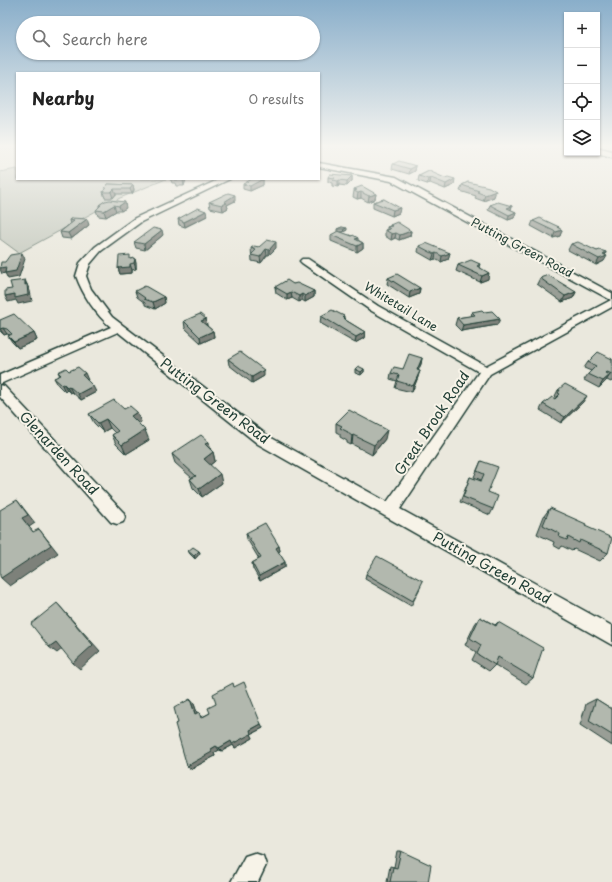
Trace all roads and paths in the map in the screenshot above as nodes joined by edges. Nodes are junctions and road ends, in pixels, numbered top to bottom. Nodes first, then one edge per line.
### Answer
1 (207, 187) edge
2 (408, 187) edge
3 (305, 261) dead end
4 (612, 297) edge
5 (612, 303) edge
6 (119, 328) junction
7 (486, 371) junction
8 (0, 380) edge
9 (0, 389) edge
10 (390, 511) junction
11 (117, 517) dead end
12 (612, 636) edge

1 - 6 street, Putting Green Road
2 - 4 street, Putting Green Road
3 - 7 street, Whitetail Lane
5 - 7 street, Great Brook Road
6 - 8 street
6 - 10 street, Putting Green Road
7 - 10 street, Great Brook Road
9 - 11 street, Glenarden Road
10 - 12 street, Putting Green Road

